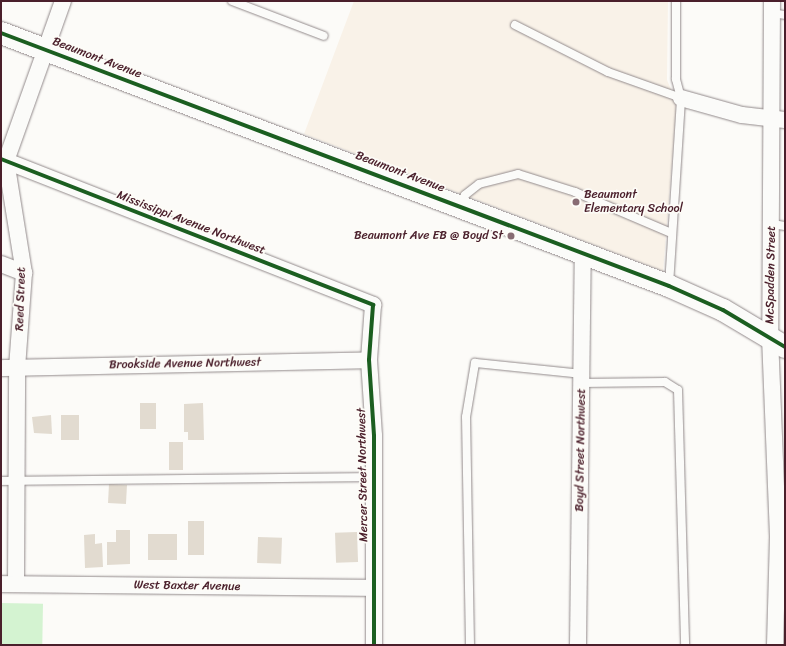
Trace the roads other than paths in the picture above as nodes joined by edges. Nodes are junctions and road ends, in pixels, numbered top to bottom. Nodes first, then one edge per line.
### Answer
1 (63, 1) edge
2 (232, 1) edge
3 (676, 1) edge
4 (776, 10) edge
5 (515, 25) dead end
6 (1, 33) edge
7 (324, 36) dead end
8 (43, 48) junction
9 (681, 98) junction
10 (779, 119) edge
11 (4, 160) edge
12 (462, 206) junction
13 (778, 225) edge
14 (671, 233) junction
15 (583, 254) junction
16 (1, 264) edge
17 (24, 273) junction
18 (669, 286) junction
19 (373, 305) joint
20 (780, 341) edge
21 (369, 360) junction
22 (1, 368) edge
23 (17, 368) junction
24 (582, 379) junction
25 (374, 477) junction
26 (9, 481) edge
27 (781, 538) edge
28 (8, 583) edge
29 (374, 588) junction
30 (779, 639) edge
31 (374, 645) edge
32 (470, 645) edge
33 (578, 645) edge
34 (685, 645) edge

1 - 8 street, Reed Street
2 - 7 lane
3 - 9 lane
4 - 10 street, McSpadden Street
5 - 9 lane
6 - 8 street, Beaumont Avenue
8 - 11 street, Reed Street
8 - 12 street, Beaumont Avenue
9 - 10 street
9 - 14 lane
10 - 13 street, McSpadden Street
11 - 17 street, Reed Street
11 - 19 street, Mississippi Avenue Northwest
12 - 14 lane
12 - 15 street, Beaumont Avenue
13 - 20 street, McSpadden Street
14 - 18 lane
15 - 18 street, Beaumont Avenue
15 - 24 street, Boyd Street Northwest
16 - 17 street
17 - 23 street, Reed Street
18 - 20 street, Beaumont Avenue
19 - 21 street, Mercer Street Northwest
20 - 27 street, McSpadden Street
21 - 23 street, Brookside Avenue Northwest
21 - 25 street, Mercer Street Northwest
22 - 23 street, Brookside Avenue Northwest
23 - 26 street, Reed Street
24 - 32 lane
24 - 33 street, Boyd Street Northwest
24 - 34 lane
25 - 26 lane
25 - 29 street, Mercer Street Northwest
26 - 28 street, Reed Street
27 - 30 street, McSpadden Street
28 - 29 street, West Baxter Avenue
29 - 31 street, Mercer Street Northwest

